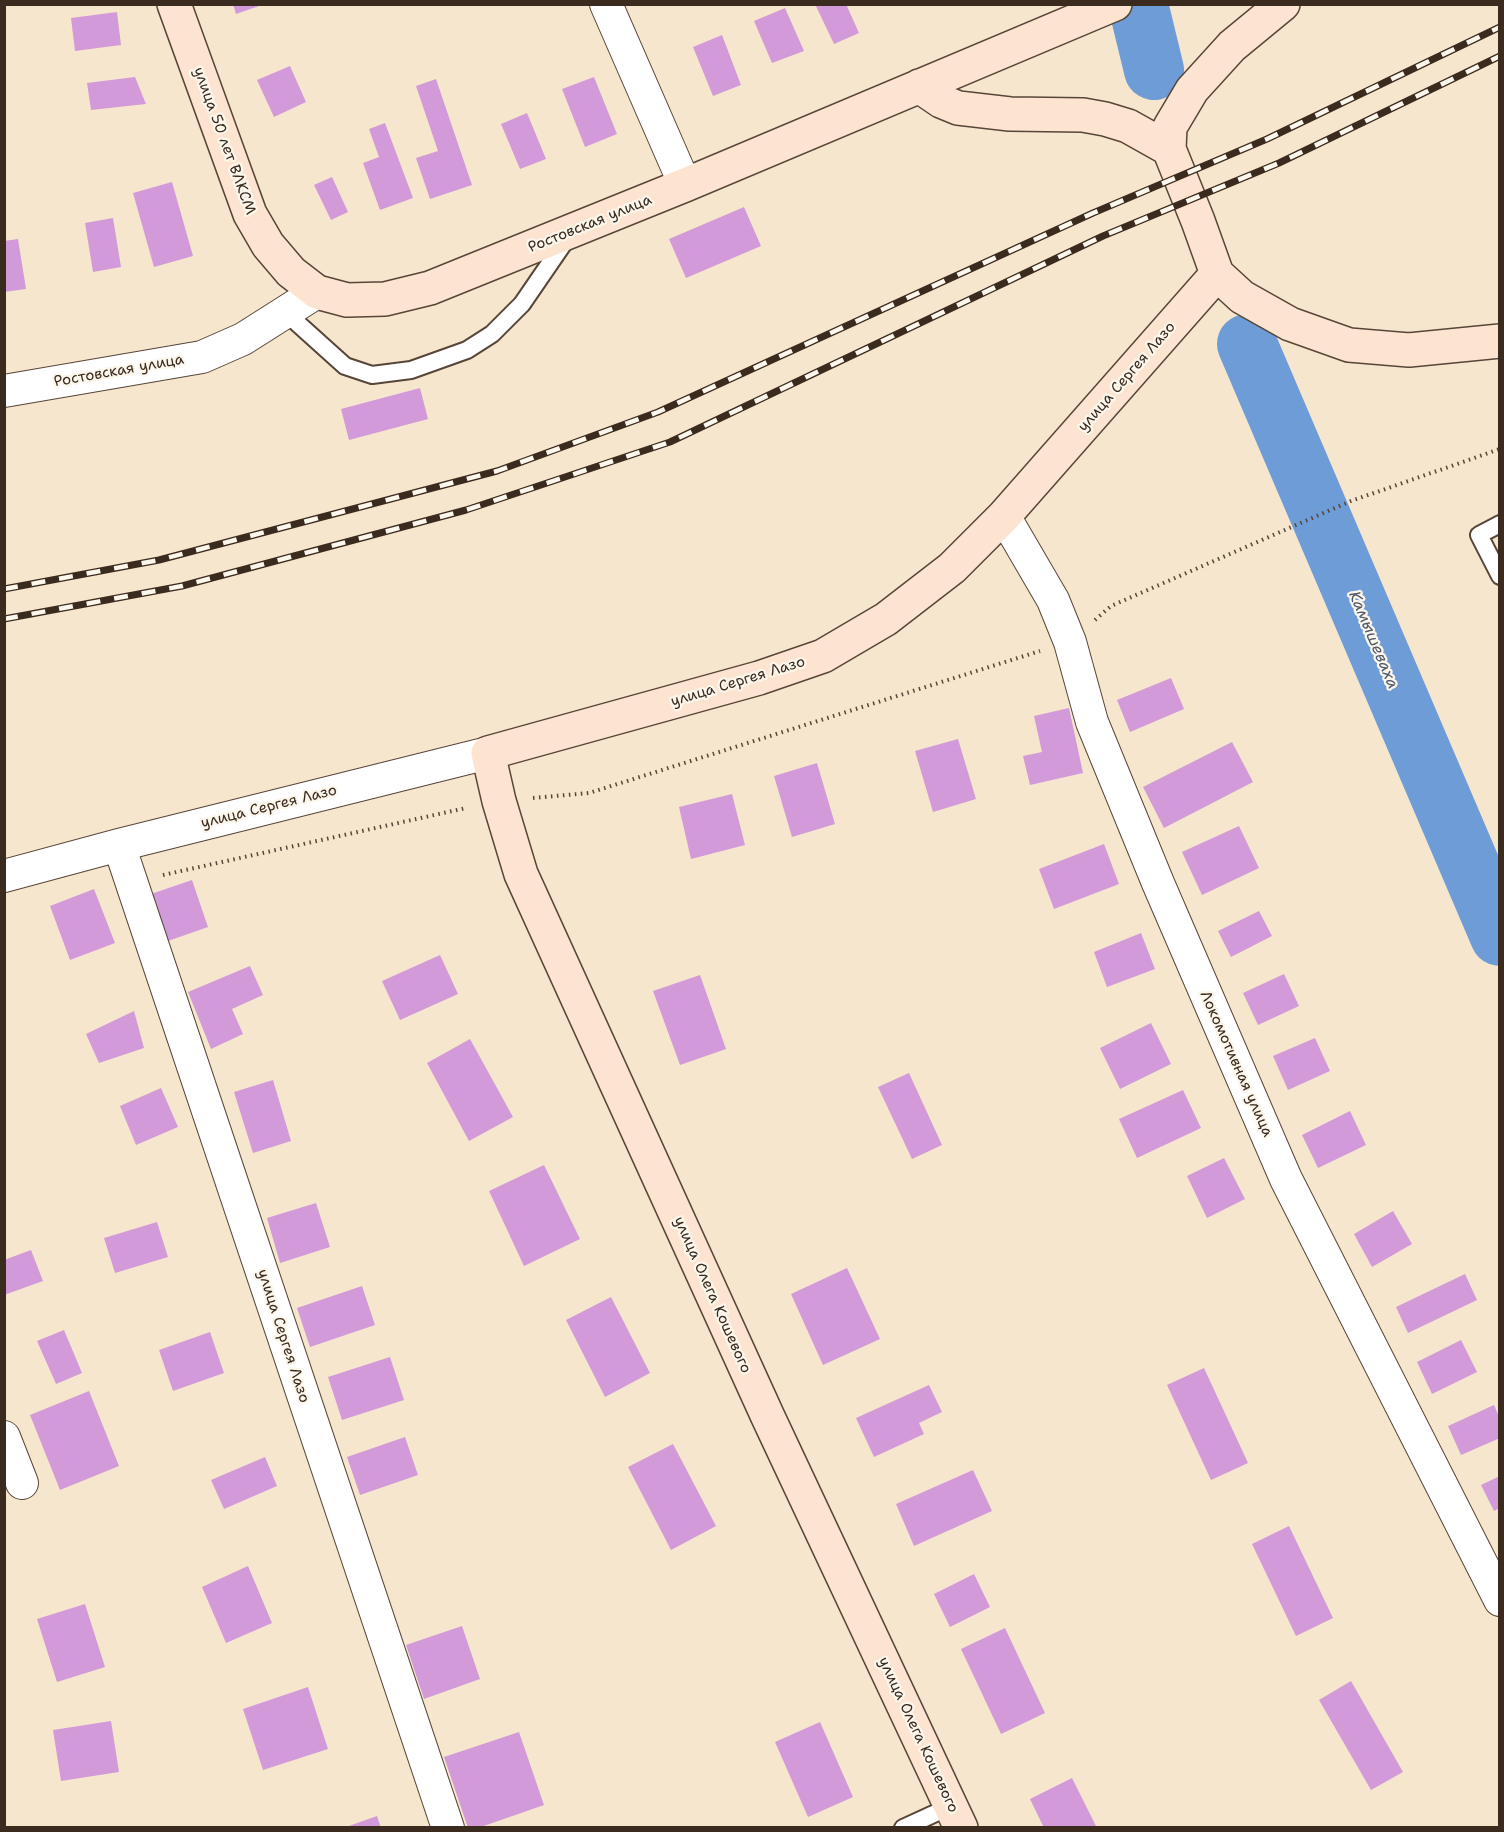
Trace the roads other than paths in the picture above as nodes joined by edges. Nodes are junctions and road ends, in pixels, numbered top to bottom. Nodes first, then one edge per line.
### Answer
1 (174, 4) edge
2 (606, 4) edge
3 (1115, 4) edge
4 (1282, 4) edge
5 (919, 86) junction
6 (1168, 149) junction
7 (685, 185) junction
8 (573, 231) junction
9 (1217, 274) junction
10 (317, 292) junction
11 (285, 312) junction
12 (1500, 341) edge
13 (4, 391) edge
14 (1004, 516) junction
15 (1500, 524) edge
16 (1500, 576) edge
17 (488, 753) junction
18 (119, 845) junction
19 (4, 876) edge
20 (4, 1437) edge
21 (22, 1483) dead end
22 (1500, 1600) edge
23 (956, 1817) edge
24 (448, 1827) edge
25 (903, 1827) edge

1 - 10 street, улица 50 лет ВЛКСМ
2 - 7 street
3 - 5 street, Ростовская улица
4 - 6 street
5 - 6 street
5 - 7 street, Ростовская улица
6 - 9 street
7 - 8 street, Ростовская улица
8 - 10 street, Ростовская улица
8 - 11 lane
9 - 12 street
9 - 14 street, улица Сергея Лазо
10 - 11 street, Ростовская улица
11 - 13 street, Ростовская улица
14 - 17 street, улица Сергея Лазо
14 - 22 street, Локомотивная улица
15 - 16 lane
17 - 18 street, улица Сергея Лазо
17 - 23 street, улица Олега Кошевого
18 - 19 street, улица Сергея Лазо
18 - 24 street, улица Сергея Лазо
20 - 21 street
23 - 25 lane

